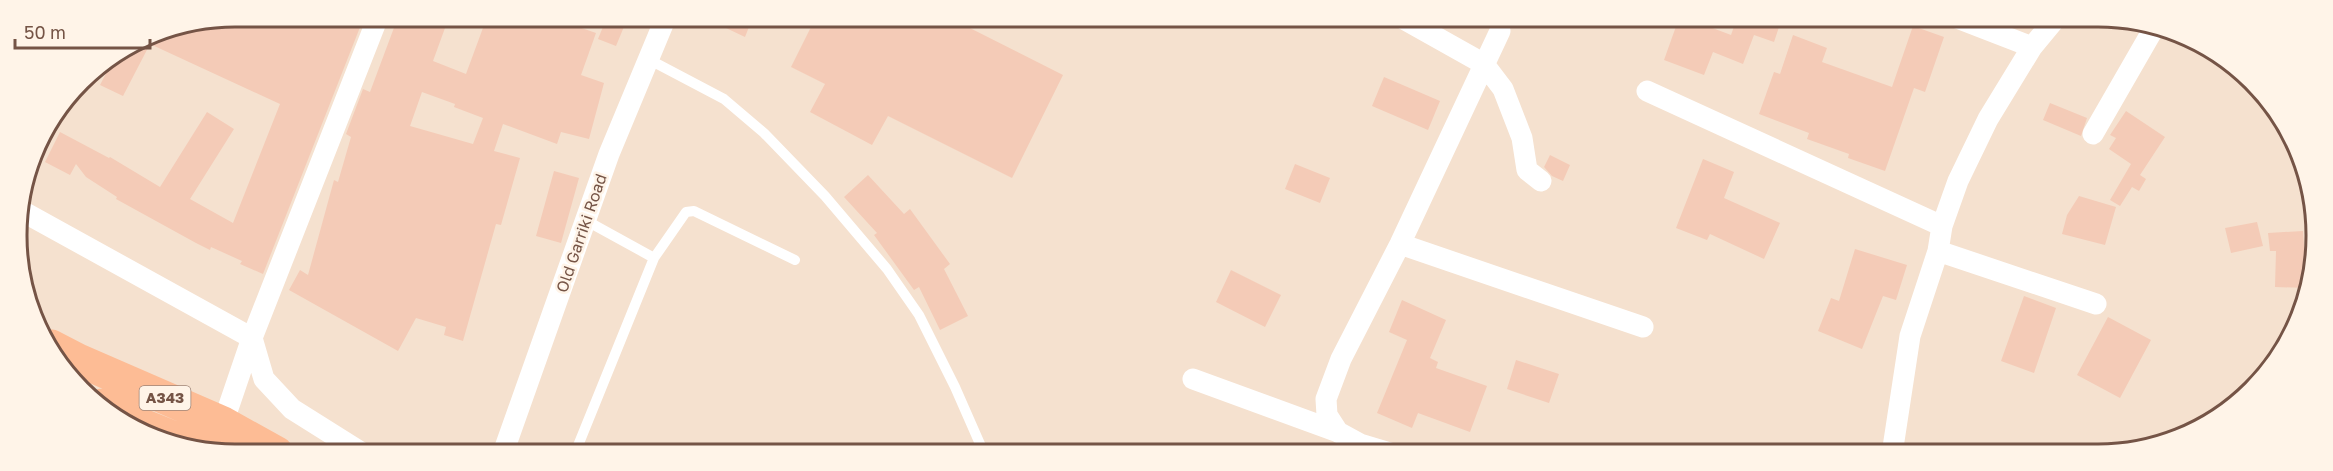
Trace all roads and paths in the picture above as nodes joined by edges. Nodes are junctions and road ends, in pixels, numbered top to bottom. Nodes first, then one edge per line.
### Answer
1 (374, 27) edge
2 (662, 27) edge
3 (1418, 27) edge
4 (1981, 27) edge
5 (2048, 27) edge
6 (1500, 30) dead end
7 (2150, 34) edge
8 (2032, 46) junction
9 (648, 59) junction
10 (1484, 64) junction
11 (1647, 91) dead end
12 (2094, 134) dead end
13 (1541, 181) dead end
14 (28, 214) edge
15 (585, 220) junction
16 (1941, 226) junction
17 (1400, 244) junction
18 (1938, 251) junction
19 (654, 258) junction
20 (795, 260) dead end
21 (2096, 304) dead end
22 (1643, 327) dead end
23 (252, 338) junction
24 (64, 352) edge
25 (1193, 379) dead end
26 (161, 430) edge
27 (1338, 432) junction
28 (213, 442) edge
29 (216, 443) edge
30 (348, 444) edge
31 (506, 444) edge
32 (579, 444) edge
33 (980, 444) edge
34 (1360, 444) edge
35 (1894, 444) edge

1 - 23 street
2 - 9 street, Old Garriki Road
3 - 10 street
4 - 8 street
5 - 8 street
6 - 10 street
7 - 12 street
8 - 16 street
9 - 15 street, Old Garriki Road
9 - 33 lane
10 - 13 street
10 - 17 street
11 - 16 street
14 - 23 street
15 - 19 lane
15 - 31 street, Old Garriki Road
16 - 18 street
17 - 22 street
17 - 27 street
18 - 21 street
18 - 35 street
19 - 20 lane
19 - 32 lane
23 - 29 street
23 - 30 street
24 - 29 highway, A343
25 - 27 street
26 - 28 highway, A343
27 - 34 street

